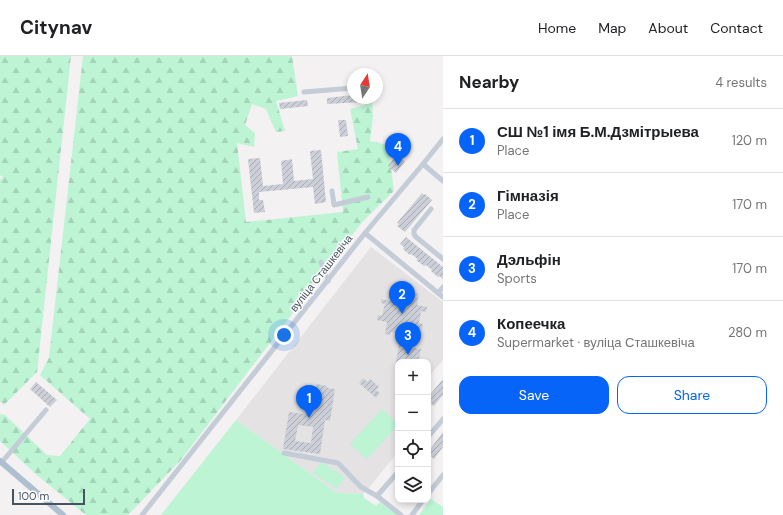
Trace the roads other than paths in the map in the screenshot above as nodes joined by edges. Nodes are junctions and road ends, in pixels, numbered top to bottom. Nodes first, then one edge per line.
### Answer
1 (347, 88) edge
2 (304, 92) dead end
3 (443, 139) edge
4 (423, 164) junction
5 (443, 181) edge
6 (332, 191) dead end
7 (368, 197) dead end
8 (431, 209) dead end
9 (365, 233) junction
10 (443, 259) edge
11 (321, 262) dead end
12 (328, 281) junction
13 (443, 287) edge
14 (438, 293) junction
15 (443, 297) edge
16 (46, 410) dead end
17 (443, 419) edge
18 (431, 433) edge
19 (284, 453) dead end
20 (1, 461) edge
21 (443, 475) edge
22 (395, 476) edge
23 (431, 490) edge
24 (378, 496) junction
25 (421, 503) edge
26 (63, 515) edge
27 (142, 515) edge
28 (401, 515) edge
29 (412, 515) edge

1 - 2 street
3 - 4 street, вуліца Сташкевіча
4 - 5 street
4 - 9 street, вуліца Сташкевіча
6 - 7 street
8 - 10 street
9 - 12 street, вуліца Сташкевіча
9 - 14 street
11 - 12 street
12 - 27 street, вуліца Сташкевіча
13 - 14 street
14 - 15 street
16 - 20 street
17 - 18 street
19 - 24 street
20 - 26 main road
21 - 23 street
22 - 24 street
24 - 28 street
25 - 29 street

